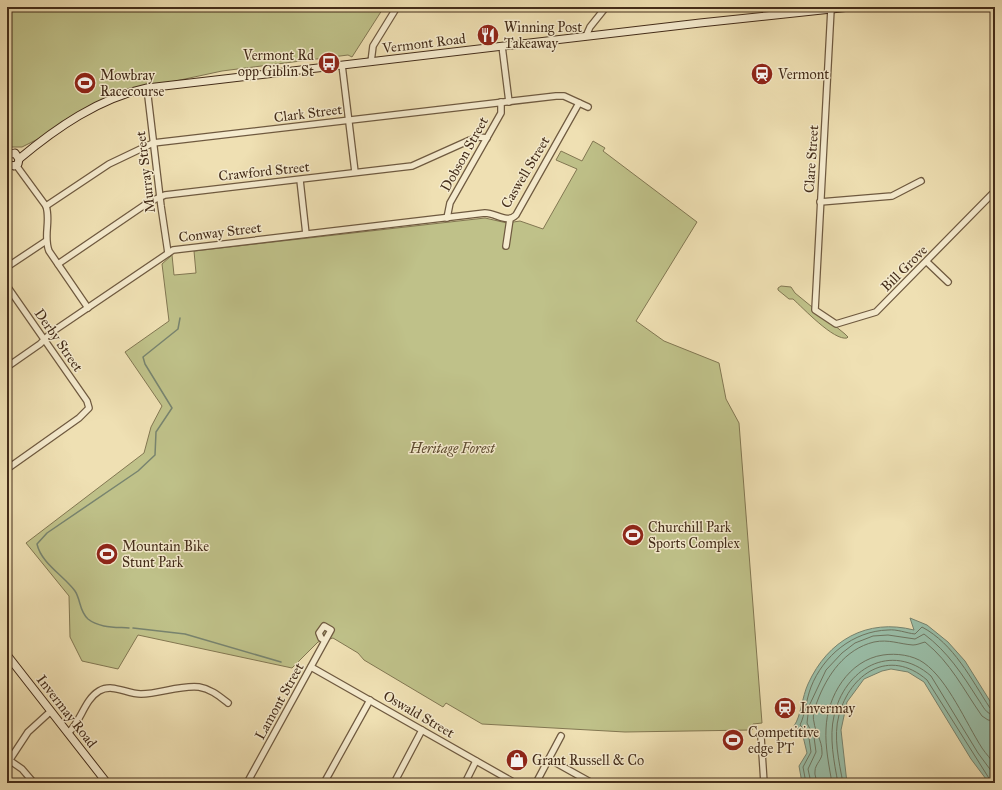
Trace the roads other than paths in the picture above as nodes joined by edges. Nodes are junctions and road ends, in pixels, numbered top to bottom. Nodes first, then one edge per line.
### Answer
1 (397, 7) edge
2 (606, 7) edge
3 (850, 7) edge
4 (831, 9) junction
5 (586, 36) junction
6 (502, 46) junction
7 (371, 62) junction
8 (342, 65) junction
9 (147, 88) junction
10 (501, 102) junction
11 (509, 102) junction
12 (580, 103) junction
13 (588, 107) dead end
14 (349, 120) junction
15 (487, 138) junction
16 (153, 143) junction
17 (11, 159) edge
18 (355, 172) junction
19 (300, 180) junction
20 (921, 181) dead end
21 (995, 191) edge
22 (160, 196) junction
23 (820, 202) junction
24 (46, 206) junction
25 (447, 218) junction
26 (510, 218) junction
27 (306, 234) junction
28 (46, 241) junction
29 (506, 246) dead end
30 (168, 253) junction
31 (927, 262) junction
32 (58, 264) junction
33 (7, 267) edge
34 (948, 282) dead end
35 (7, 286) edge
36 (88, 308) junction
37 (815, 310) joint
38 (44, 340) junction
39 (7, 367) edge
40 (7, 469) edge
41 (325, 641) junction
42 (7, 655) edge
43 (311, 667) junction
44 (370, 700) junction
45 (228, 704) dead end
46 (51, 711) junction
47 (422, 730) junction
48 (68, 733) junction
49 (561, 736) dead end
50 (761, 737) dead end
51 (549, 758) junction
52 (476, 761) junction
53 (8, 762) edge
54 (34, 783) edge
55 (106, 783) edge
56 (247, 783) edge
57 (324, 783) edge
58 (394, 783) edge
59 (465, 783) edge
60 (515, 783) edge
61 (536, 783) edge
62 (592, 783) edge
63 (764, 783) edge

1 - 7 street
2 - 5 street
3 - 4 street, Vermont Road
4 - 5 street, Vermont Road
4 - 23 street, Clare Street
5 - 6 street, Vermont Road
6 - 7 street, Vermont Road
6 - 11 street
7 - 8 street, Vermont Road
8 - 9 street, Vermont Road
8 - 14 street
9 - 16 street, Murray Street
9 - 17 street, Vermont Road
10 - 11 street, Clark Street
10 - 14 street, Clark Street
10 - 15 street, Dobson Street
11 - 12 street, Clark Street
12 - 13 street, Clark Street
12 - 26 street, Caswell Street
14 - 16 street, Clark Street
14 - 18 street
15 - 18 street, Crawford Street
15 - 25 street, Dobson Street
16 - 22 street, Murray Street
16 - 24 street, Clark Street
17 - 24 street
18 - 19 street, Crawford Street
19 - 22 street, Crawford Street
19 - 27 street
20 - 23 street
21 - 31 street, Bill Grove
22 - 30 street, Murray Street
22 - 32 street, Crawford Street
23 - 37 street, Clare Street
24 - 28 street
25 - 26 street, Caswell Street
25 - 27 street, Conway Street
26 - 29 street
27 - 30 street, Conway Street
28 - 32 street
28 - 33 street
30 - 36 street, Conway Street
31 - 34 street
31 - 37 street, Bill Grove
32 - 36 street
35 - 38 street, Derby Street
36 - 38 street, Conway Street
38 - 39 street, Conway Street
38 - 40 street, Derby Street
41 - 41 street, Lamont Street
41 - 43 street, Lamont Street
42 - 46 street, Invermay Road
43 - 44 street, Oswald Street
43 - 56 street, Lamont Street
44 - 47 street, Oswald Street
44 - 57 street
45 - 48 street
46 - 48 street, Invermay Road
46 - 53 street
47 - 52 street, Oswald Street
47 - 58 street
48 - 55 street, Invermay Road
49 - 51 street
50 - 63 street
51 - 61 street
51 - 62 street
52 - 59 street
52 - 60 street, Oswald Street
53 - 54 street

